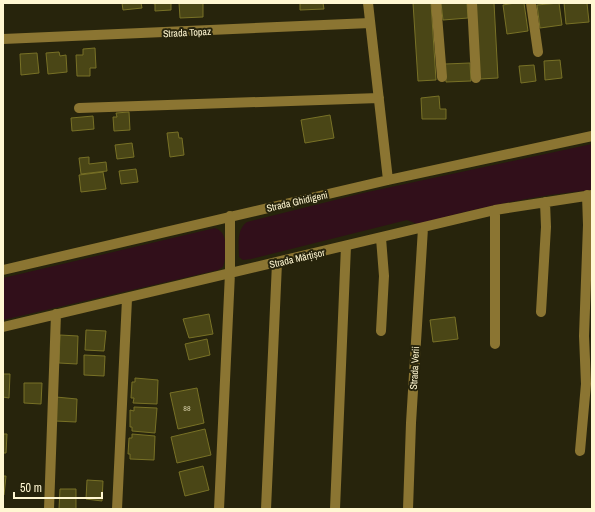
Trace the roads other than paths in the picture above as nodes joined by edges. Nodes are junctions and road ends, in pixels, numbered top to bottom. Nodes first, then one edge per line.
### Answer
1 (368, 3) edge
2 (436, 3) edge
3 (472, 3) edge
4 (531, 3) edge
5 (370, 23) junction
6 (3, 39) edge
7 (538, 52) dead end
8 (442, 77) dead end
9 (476, 78) dead end
10 (379, 98) junction
11 (79, 108) dead end
12 (592, 136) edge
13 (388, 180) junction
14 (590, 195) edge
15 (545, 202) junction
16 (495, 210) junction
17 (230, 216) junction
18 (423, 228) junction
19 (381, 238) junction
20 (346, 246) junction
21 (277, 263) junction
22 (3, 270) edge
23 (230, 273) junction
24 (127, 299) junction
25 (541, 312) dead end
26 (56, 314) junction
27 (3, 328) edge
28 (381, 331) dead end
29 (495, 344) dead end
30 (580, 451) dead end
31 (49, 509) edge
32 (117, 509) edge
33 (219, 509) edge
34 (266, 509) edge
35 (335, 509) edge
36 (408, 509) edge

1 - 5 street
2 - 8 street
3 - 9 street
4 - 7 street
5 - 6 street, Strada Topaz
5 - 10 street
10 - 11 street
10 - 13 street
12 - 13 street, Strada Ghidigeni
13 - 17 street, Strada Ghidigeni
14 - 15 street, Strada Mărțișor
14 - 30 street
15 - 16 street, Strada Mărțișor
15 - 25 street
16 - 18 street, Strada Mărțișor
16 - 29 street
17 - 22 street, Strada Ghidigeni
17 - 23 street
18 - 19 street, Strada Mărțișor
18 - 36 street, Strada Verii
19 - 20 street, Strada Mărțișor
19 - 28 street
20 - 21 street, Strada Mărțișor
20 - 35 street
21 - 23 street, Strada Mărțișor
21 - 34 street
23 - 24 street, Strada Mărțișor
23 - 33 street
24 - 26 street, Strada Mărțișor
24 - 32 street
26 - 27 street, Strada Mărțișor
26 - 31 street

